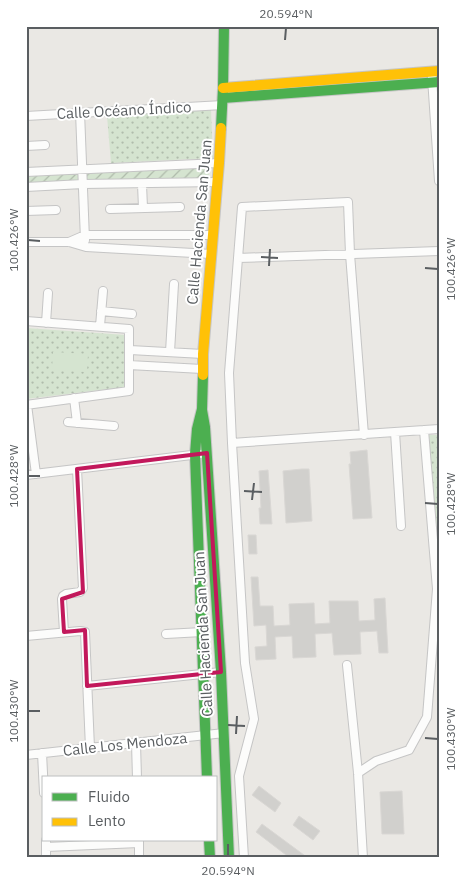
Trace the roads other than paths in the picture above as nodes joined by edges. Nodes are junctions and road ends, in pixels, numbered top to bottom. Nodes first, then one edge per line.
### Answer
1 (224, 26) edge
2 (435, 71) edge
3 (436, 82) edge
4 (223, 97) junction
5 (80, 112) junction
6 (26, 116) edge
7 (437, 118) edge
8 (45, 145) dead end
9 (26, 146) edge
10 (219, 163) junction
11 (82, 169) junction
12 (26, 172) edge
13 (439, 181) edge
14 (218, 182) junction
15 (83, 184) junction
16 (142, 184) junction
17 (26, 187) edge
18 (180, 207) dead end
19 (143, 208) junction
20 (110, 209) dead end
21 (56, 210) dead end
22 (26, 211) edge
23 (85, 235) junction
24 (212, 235) junction
25 (26, 242) edge
26 (70, 242) junction
27 (86, 247) junction
28 (439, 251) edge
29 (211, 254) junction
30 (350, 254) junction
31 (238, 258) junction
32 (174, 284) dead end
33 (103, 291) dead end
34 (48, 293) dead end
35 (101, 311) junction
36 (132, 314) dead end
37 (26, 321) edge
38 (46, 323) junction
39 (100, 326) junction
40 (130, 350) junction
41 (170, 352) junction
42 (202, 354) junction
43 (129, 365) junction
44 (202, 369) junction
45 (74, 398) junction
46 (27, 405) edge
47 (202, 409) junction
48 (68, 422) dead end
49 (77, 423) junction
50 (114, 426) dead end
51 (439, 429) edge
52 (424, 430) junction
53 (395, 432) junction
54 (364, 435) junction
55 (232, 443) junction
56 (207, 453) junction
57 (195, 454) junction
58 (77, 469) junction
59 (36, 474) junction
60 (26, 475) edge
61 (401, 526) dead end
62 (438, 589) edge
63 (64, 632) junction
64 (202, 632) junction
65 (166, 634) dead end
66 (26, 636) edge
67 (348, 666) dead end
68 (221, 672) junction
69 (204, 674) junction
70 (87, 686) junction
71 (224, 733) junction
72 (206, 736) junction
73 (136, 743) junction
74 (90, 748) junction
75 (42, 753) junction
76 (26, 755) edge
77 (358, 773) junction
78 (43, 776) edge
79 (137, 776) edge
80 (207, 776) edge
81 (139, 842) edge
82 (209, 842) edge
83 (46, 844) edge
84 (46, 858) edge
85 (139, 858) edge
86 (210, 858) edge
87 (229, 858) edge
88 (244, 858) edge
89 (363, 858) edge

1 - 4 main road, Calle Hacienda San Juan
2 - 3 street
2 - 4 main road
3 - 4 main road
3 - 7 street
4 - 5 street, Calle Océano Índico
4 - 10 main road, Calle Hacienda San Juan
5 - 6 street, Calle Océano Índico
5 - 11 street
7 - 13 street
8 - 9 street
10 - 11 street
10 - 14 main road, Calle Hacienda San Juan
11 - 12 street
11 - 15 street
14 - 16 street
14 - 24 main road, Calle Hacienda San Juan
15 - 16 street
15 - 17 street
15 - 23 street
16 - 19 street
18 - 19 street
19 - 20 street
21 - 22 street
23 - 24 street
23 - 26 street
23 - 27 street
24 - 29 main road, Calle Hacienda San Juan
25 - 26 street
26 - 27 street
27 - 29 street
28 - 30 street
29 - 42 main road, Calle Hacienda San Juan
30 - 31 street
30 - 31 street
30 - 54 street
31 - 55 street
32 - 41 street
33 - 35 street
34 - 38 street
35 - 36 street
35 - 39 street
37 - 38 street
38 - 39 street
39 - 40 street
40 - 41 street
40 - 43 street
41 - 42 street
42 - 44 main road, Calle Hacienda San Juan
43 - 44 street
43 - 45 street
44 - 47 main road, Calle Hacienda San Juan
45 - 46 street
45 - 49 street
46 - 59 street
47 - 56 main road, Calle Hacienda San Juan
47 - 57 main road, Calle Hacienda San Juan
48 - 49 street
49 - 50 street
51 - 52 street
52 - 53 street
52 - 62 street
53 - 54 street
53 - 61 street
54 - 55 street
55 - 88 street
56 - 57 street
56 - 68 main road, Calle Hacienda San Juan
57 - 58 street
57 - 64 main road, Calle Hacienda San Juan
58 - 59 street
58 - 63 street
59 - 60 street
62 - 77 street
63 - 66 street
63 - 70 street
64 - 65 street
64 - 69 main road, Calle Hacienda San Juan
67 - 77 street
68 - 69 street
68 - 71 main road, Calle Hacienda San Juan
69 - 70 street
69 - 72 main road, Calle Hacienda San Juan
70 - 74 street
71 - 72 street, Calle Los Mendoza
71 - 87 main road, Calle Hacienda San Juan
72 - 73 street, Calle Los Mendoza
72 - 80 main road, Calle Hacienda San Juan
73 - 74 street, Calle Los Mendoza
73 - 79 street
74 - 75 street, Calle Los Mendoza
75 - 76 street, Calle Los Mendoza
75 - 78 street
77 - 89 street
81 - 83 street
81 - 85 street
82 - 86 main road
83 - 84 street

